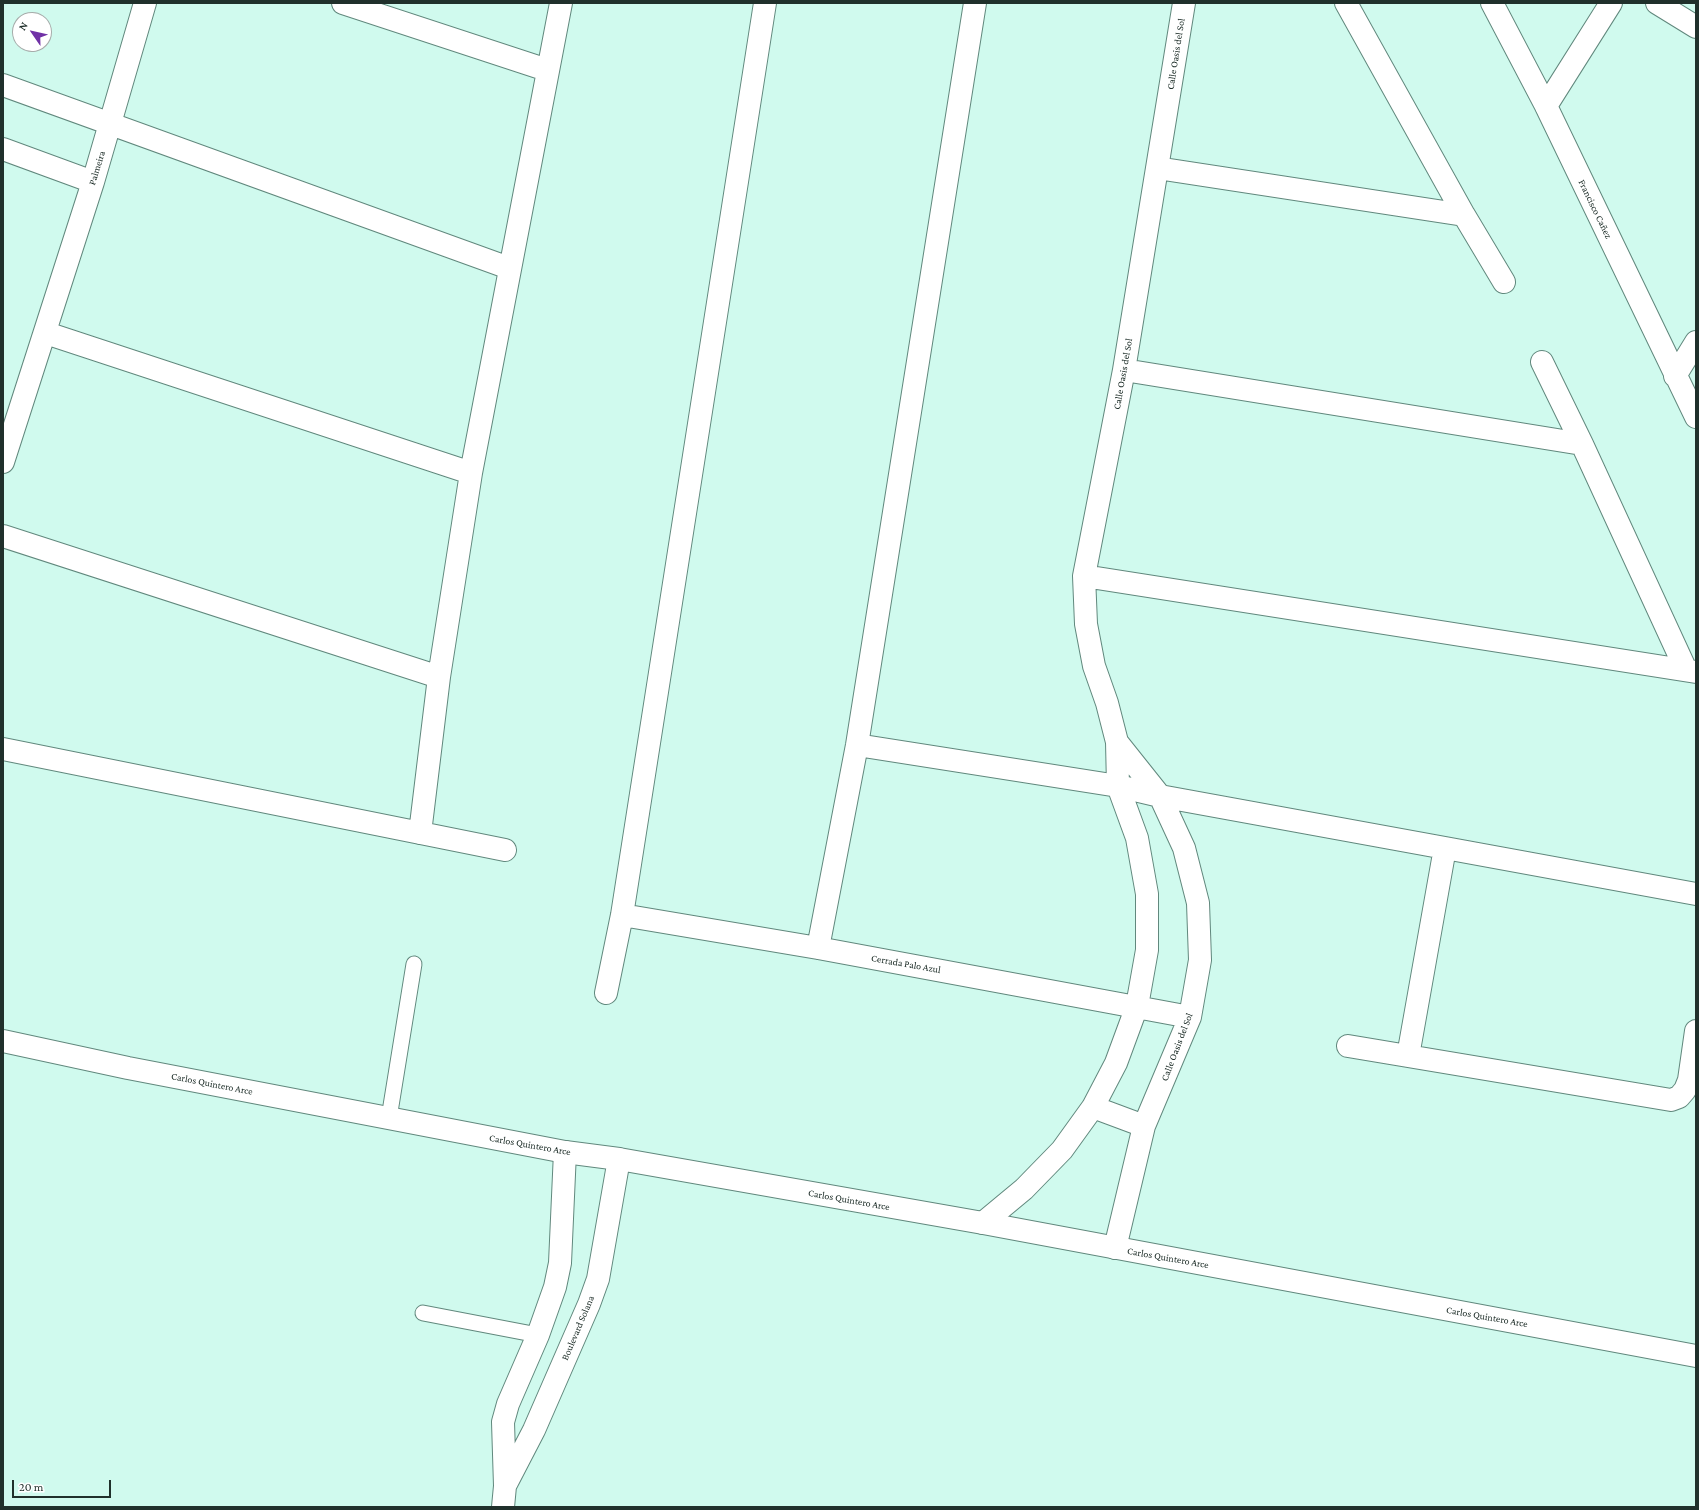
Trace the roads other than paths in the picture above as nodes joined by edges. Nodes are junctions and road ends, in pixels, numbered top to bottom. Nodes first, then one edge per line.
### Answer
1 (145, 3) edge
2 (343, 3) edge
3 (561, 3) edge
4 (765, 3) edge
5 (975, 3) edge
6 (1184, 3) edge
7 (1346, 3) edge
8 (1492, 3) edge
9 (1611, 3) edge
10 (1657, 3) edge
11 (1696, 27) edge
12 (547, 70) junction
13 (3, 85) edge
14 (1546, 106) junction
15 (110, 124) junction
16 (3, 149) edge
17 (1157, 168) junction
18 (93, 182) junction
19 (1464, 215) junction
20 (509, 268) junction
21 (1504, 282) dead end
22 (46, 332) junction
23 (1696, 342) edge
24 (1542, 362) dead end
25 (1124, 370) junction
26 (1675, 376) junction
27 (1696, 417) edge
28 (1582, 444) junction
29 (3, 462) edge
30 (471, 473) junction
31 (3, 536) edge
32 (1084, 576) junction
33 (1691, 671) edge
34 (439, 677) junction
35 (1117, 742) junction
36 (857, 745) junction
37 (3, 749) edge
38 (1118, 786) junction
39 (1160, 796) junction
40 (420, 833) junction
41 (1445, 848) junction
42 (505, 850) dead end
43 (1696, 894) edge
44 (622, 915) junction
45 (818, 948) junction
46 (414, 964) dead end
47 (606, 993) dead end
48 (1137, 1006) junction
49 (1190, 1016) junction
50 (1696, 1032) edge
51 (3, 1041) edge
52 (1348, 1046) dead end
53 (1408, 1056) junction
54 (1093, 1107) junction
55 (389, 1118) junction
56 (1144, 1126) junction
57 (565, 1152) junction
58 (619, 1159) junction
59 (983, 1223) junction
60 (1115, 1248) junction
61 (423, 1313) dead end
62 (538, 1335) junction
63 (1696, 1356) edge
64 (504, 1497) edge

1 - 15 street, Palmeira
2 - 12 street
3 - 12 street
4 - 44 street
5 - 36 street
6 - 17 street, Calle Oasis del Sol
7 - 19 street
8 - 14 street, Francisco Cañez
9 - 14 street
10 - 11 street
12 - 20 street
13 - 15 street
14 - 26 street, Francisco Cañez
15 - 18 street, Palmeira
15 - 20 street
16 - 18 street
17 - 19 street
17 - 25 street, Calle Oasis del Sol
18 - 22 street, Palmeira
19 - 21 street
20 - 30 street
22 - 29 street, Palmeira
22 - 30 street
23 - 26 street
24 - 28 street
25 - 28 street
25 - 32 street, Calle Oasis del Sol
26 - 27 street, Francisco Cañez
28 - 33 street
30 - 34 street
31 - 34 street
32 - 33 street
32 - 35 street, Calle Oasis del Sol
34 - 40 street
35 - 38 street, Calle Oasis del Sol
35 - 39 street, Calle Oasis del Sol
36 - 38 street
36 - 45 street
37 - 40 street
38 - 39 street
38 - 48 street, Calle Oasis del Sol
39 - 41 street
39 - 49 street, Calle Oasis del Sol
40 - 42 street
41 - 43 street
41 - 53 street
44 - 45 street, Cerrada Palo Azul
44 - 47 street
45 - 48 street, Cerrada Palo Azul
46 - 55 lane
48 - 49 street, Cerrada Palo Azul
48 - 54 street, Calle Oasis del Sol
49 - 56 street, Calle Oasis del Sol
50 - 53 street
51 - 55 street, Carlos Quintero Arce
52 - 53 street
54 - 56 street
54 - 59 street, Calle Oasis del Sol
55 - 57 street, Carlos Quintero Arce
56 - 60 street, Calle Oasis del Sol
57 - 58 street, Carlos Quintero Arce
57 - 62 street, Boulevard Solana
58 - 59 street, Carlos Quintero Arce
58 - 64 street, Boulevard Solana
59 - 60 street, Carlos Quintero Arce
60 - 63 street, Carlos Quintero Arce
61 - 62 lane
62 - 64 street, Boulevard Solana

